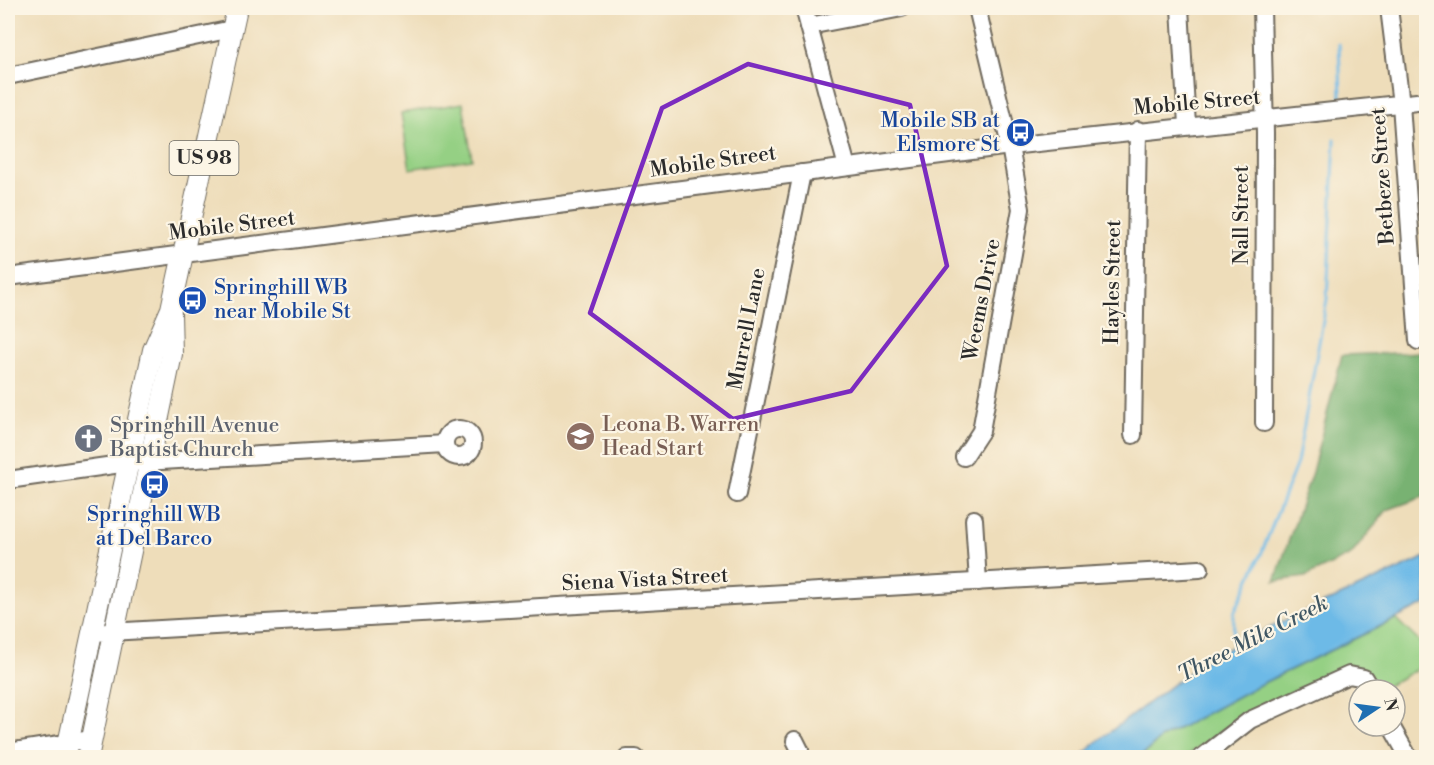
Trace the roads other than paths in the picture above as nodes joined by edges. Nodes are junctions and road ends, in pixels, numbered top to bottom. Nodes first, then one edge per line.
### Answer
1 (237, 8) edge
2 (804, 8) edge
3 (902, 8) edge
4 (977, 8) edge
5 (1180, 8) edge
6 (1262, 8) edge
7 (1389, 8) edge
8 (809, 26) junction
9 (232, 29) junction
10 (8, 76) edge
11 (1426, 101) edge
12 (1401, 104) junction
13 (1265, 119) junction
14 (1187, 125) junction
15 (1138, 130) junction
16 (1010, 146) junction
17 (847, 167) junction
18 (802, 173) junction
19 (183, 255) junction
20 (8, 277) edge
21 (171, 309) junction
22 (1418, 341) dead end
23 (1264, 423) dead end
24 (1133, 435) dead end
25 (445, 444) dead end
26 (964, 457) dead end
27 (150, 462) junction
28 (128, 464) junction
29 (8, 480) edge
30 (737, 494) dead end
31 (974, 519) dead end
32 (1200, 568) dead end
33 (978, 582) junction
34 (114, 632) junction
35 (92, 633) junction
36 (1355, 678) edge
37 (1398, 738) edge
38 (795, 740) dead end
39 (90, 748) edge
40 (67, 750) edge
41 (8, 752) edge
42 (634, 757) edge
43 (627, 758) edge
44 (798, 758) edge
45 (1201, 758) edge
46 (1409, 758) edge

1 - 9 main road, US 98
2 - 8 street
3 - 8 street
4 - 16 street, Weems Drive
5 - 14 street
6 - 13 street, Nall Street
7 - 12 street, Betbeze Street
8 - 17 street
9 - 10 street
9 - 19 main road, US 98
11 - 12 street, Mobile Street
12 - 13 street, Mobile Street
12 - 22 street, Betbeze Street
13 - 14 street, Mobile Street
13 - 23 street, Nall Street
14 - 15 street, Mobile Street
15 - 16 street, Mobile Street
15 - 24 street, Hayles Street
16 - 17 street, Mobile Street
16 - 26 street, Weems Drive
17 - 18 street, Mobile Street
18 - 19 street, Mobile Street
18 - 30 street, Murrell Lane
19 - 20 street, Mobile Street
19 - 21 main road, US 98
21 - 27 main road, US 98
21 - 28 main road, US 98
25 - 27 street
27 - 28 street
27 - 34 main road, US 98
28 - 29 street
28 - 35 main road, US 98
31 - 33 street
32 - 33 street, Siena Vista Street
33 - 34 street, Siena Vista Street
34 - 35 street, Siena Vista Street
34 - 39 main road, US 98
35 - 40 main road, US 98
36 - 45 street
37 - 46 street
38 - 44 street
39 - 40 street
40 - 41 street
42 - 43 street

